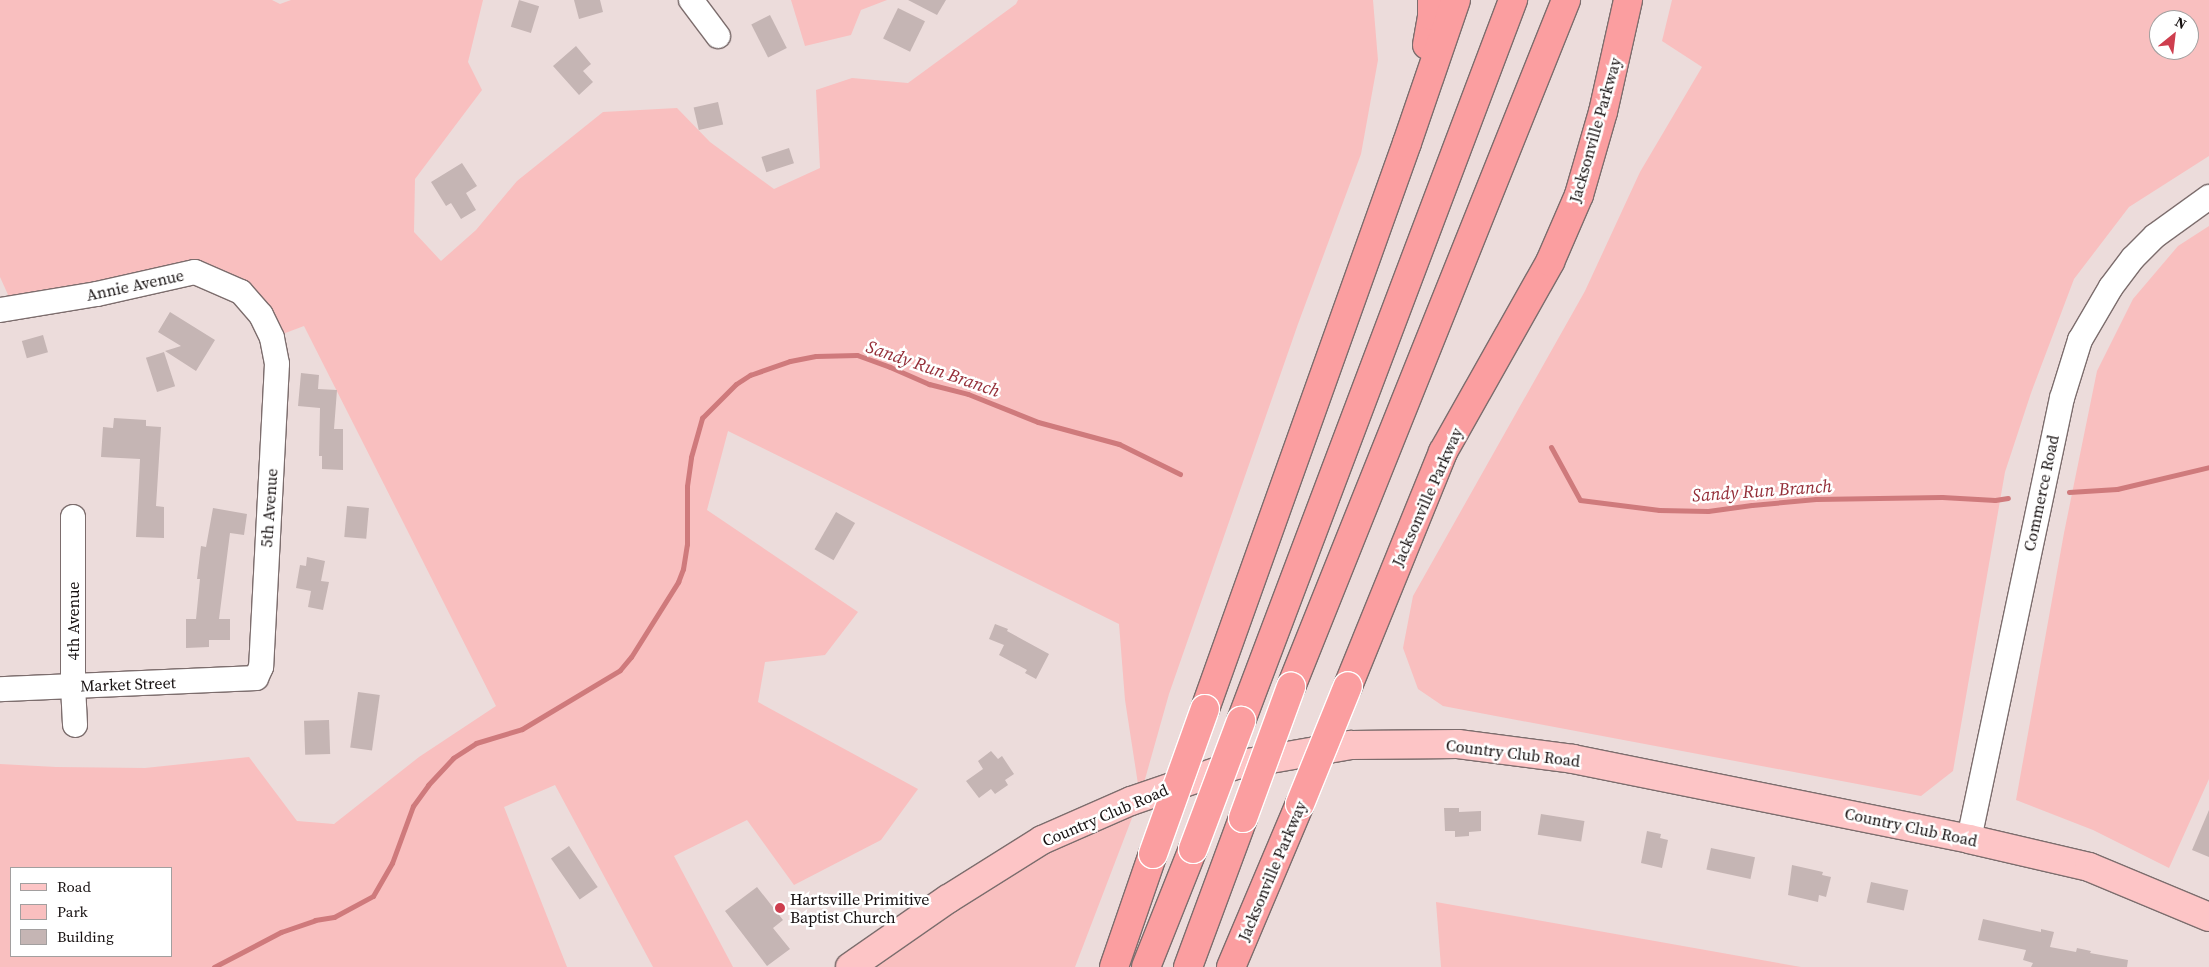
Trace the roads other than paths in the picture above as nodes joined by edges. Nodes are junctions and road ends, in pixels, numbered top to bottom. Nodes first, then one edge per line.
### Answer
1 (691, 0) edge
2 (1432, 0) edge
3 (1456, 0) edge
4 (1513, 0) edge
5 (1566, 0) edge
6 (1628, 0) edge
7 (718, 36) dead end
8 (1407, 143) junction
9 (2209, 197) edge
10 (0, 310) edge
11 (272, 338) joint
12 (73, 517) dead end
13 (256, 678) joint
14 (73, 686) junction
15 (0, 689) edge
16 (75, 725) dead end
17 (1969, 839) junction
18 (2209, 917) edge
19 (850, 967) edge
20 (1114, 967) edge
21 (1146, 967) edge
22 (1188, 967) edge
23 (1231, 967) edge

1 - 7 street
2 - 8 highway
3 - 8 highway
4 - 21 highway, bridge
5 - 22 highway, bridge
6 - 23 highway, Jacksonville Parkway, bridge
8 - 20 highway, bridge
9 - 17 street, Commerce Road
10 - 11 street, Annie Avenue
11 - 13 street, 5th Avenue
12 - 14 street, 4th Avenue
13 - 14 street, Market Street
14 - 15 street, Market Street
14 - 16 street, 4th Avenue
17 - 18 main road, Country Club Road
17 - 19 main road, Country Club Road

